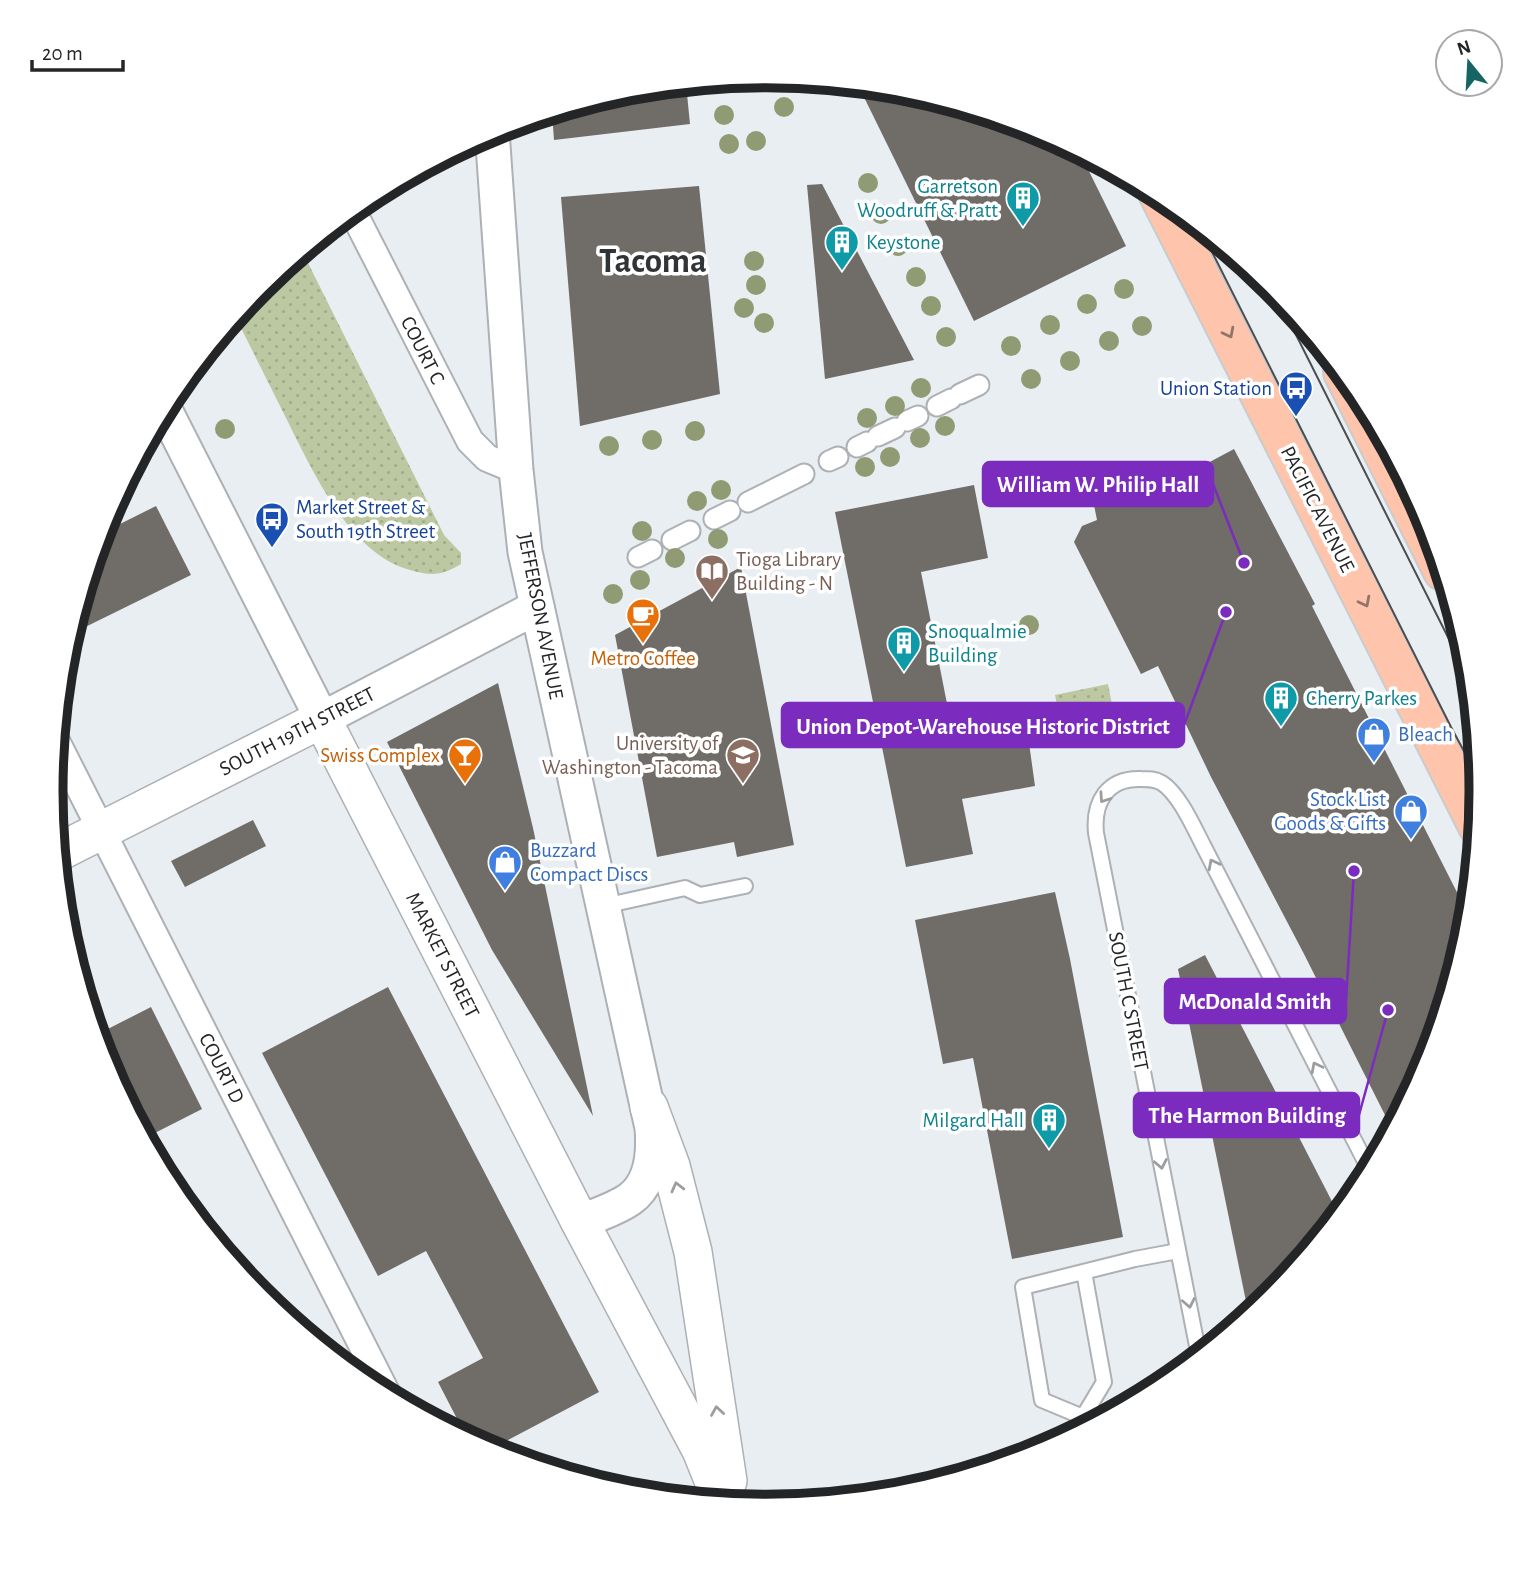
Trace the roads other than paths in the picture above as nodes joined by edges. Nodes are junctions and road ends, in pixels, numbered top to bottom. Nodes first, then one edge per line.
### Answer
1 (493, 144) edge
2 (1169, 215) edge
3 (357, 219) edge
4 (979, 385) dead end
5 (949, 400) dead end
6 (169, 420) edge
7 (821, 465) dead end
8 (516, 470) junction
9 (748, 502) dead end
10 (690, 531) dead end
11 (672, 540) dead end
12 (537, 607) junction
13 (323, 719) junction
14 (64, 757) edge
15 (1468, 807) edge
16 (102, 830) junction
17 (66, 848) edge
18 (745, 886) dead end
19 (604, 906) junction
20 (649, 1107) junction
21 (1364, 1160) edge
22 (580, 1222) junction
23 (1178, 1251) junction
24 (1084, 1272) junction
25 (1197, 1347) edge
26 (379, 1379) edge
27 (718, 1492) edge
28 (729, 1492) edge

1 - 8 street, JEFFERSON AVENUE
2 -> 15 main road, PACIFIC AVENUE
3 - 8 street, COURT C
4 - 5 street
6 - 13 street, MARKET STREET
7 - 9 street
8 - 12 street, JEFFERSON AVENUE
10 - 11 street
12 - 13 street, SOUTH 19TH STREET
12 - 19 street, JEFFERSON AVENUE
13 - 16 main road, SOUTH 19TH STREET
13 - 22 main road, MARKET STREET
14 - 16 street, COURT D
16 - 17 main road, SOUTH 19TH STREET
16 - 26 street, COURT D
18 - 19 lane
19 - 20 street, JEFFERSON AVENUE
20 - 22 street, JEFFERSON AVENUE
28 -> 20 main road
21 -> 23 lane, SOUTH C STREET
22 - 27 main road, MARKET STREET
23 - 24 lane
23 -> 25 lane, SOUTH C STREET
24 - 24 lane

